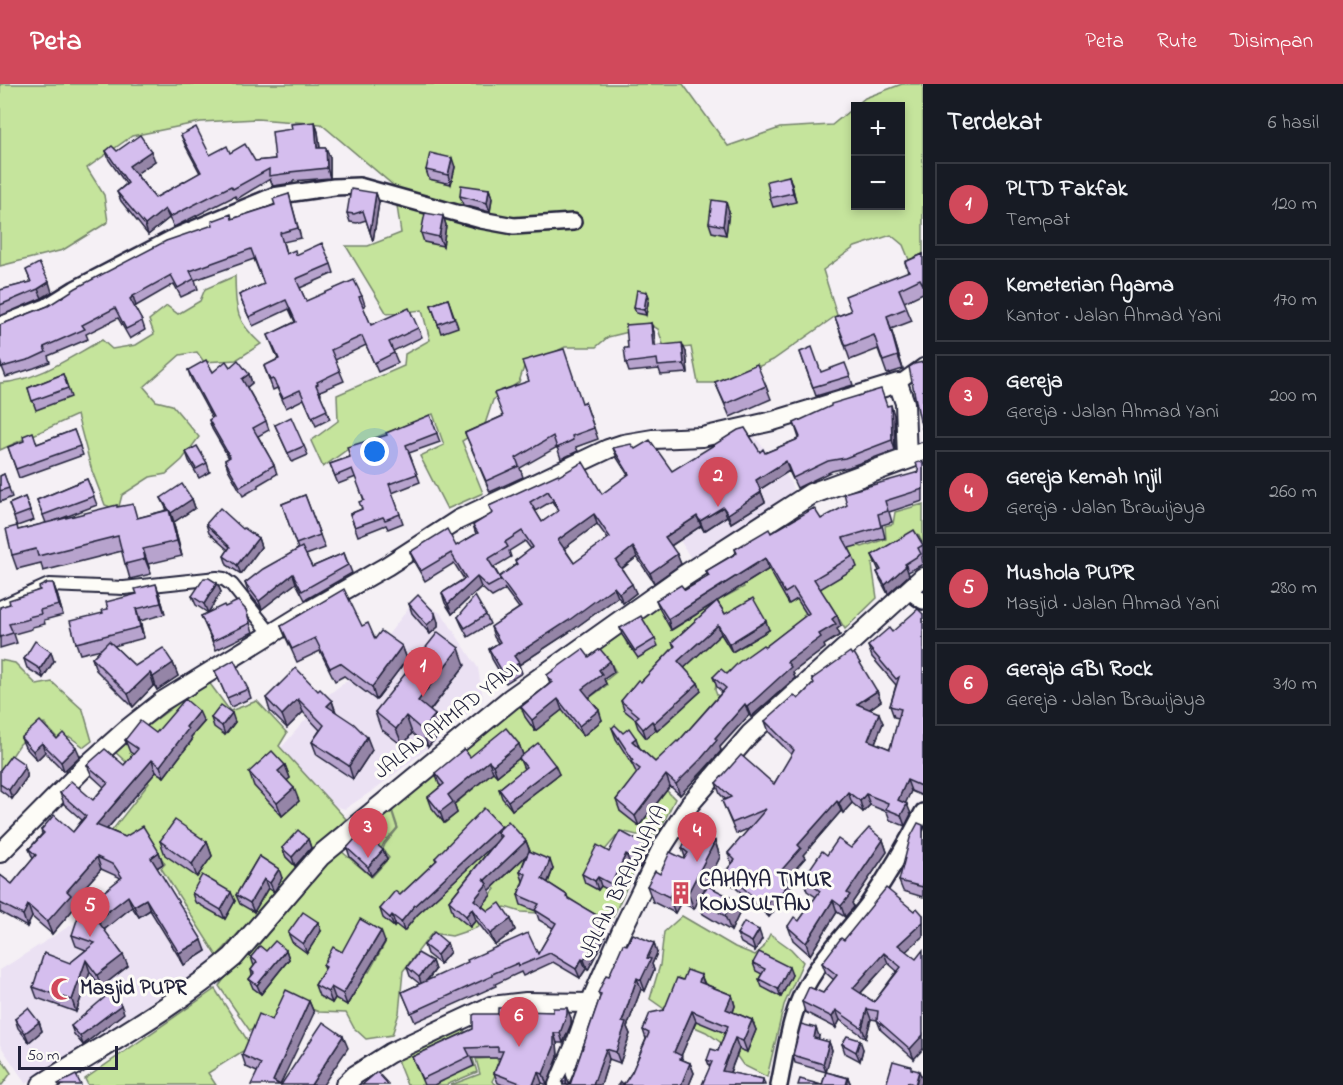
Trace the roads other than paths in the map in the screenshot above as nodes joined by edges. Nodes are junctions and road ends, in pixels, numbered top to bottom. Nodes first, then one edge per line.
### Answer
1 (573, 222) dead end
2 (0, 325) edge
3 (923, 365) edge
4 (898, 383) junction
5 (915, 456) edge
6 (923, 577) edge
7 (916, 596) edge
8 (0, 607) edge
9 (271, 634) junction
10 (923, 812) edge
11 (0, 854) edge
12 (590, 1004) junction
13 (42, 1085) edge
14 (345, 1085) edge
15 (558, 1085) edge
16 (779, 1085) edge

1 - 2 street
3 - 4 street
4 - 5 main road
4 - 9 main road
5 - 13 main road, JALAN AHMAD YANI
6 - 7 main road, JALAN BRAWIJAYA
7 - 12 main road, JALAN BRAWIJAYA
8 - 9 street
9 - 11 main road
10 - 16 street
12 - 14 main road
12 - 15 main road, JALAN BRAWIJAYA

